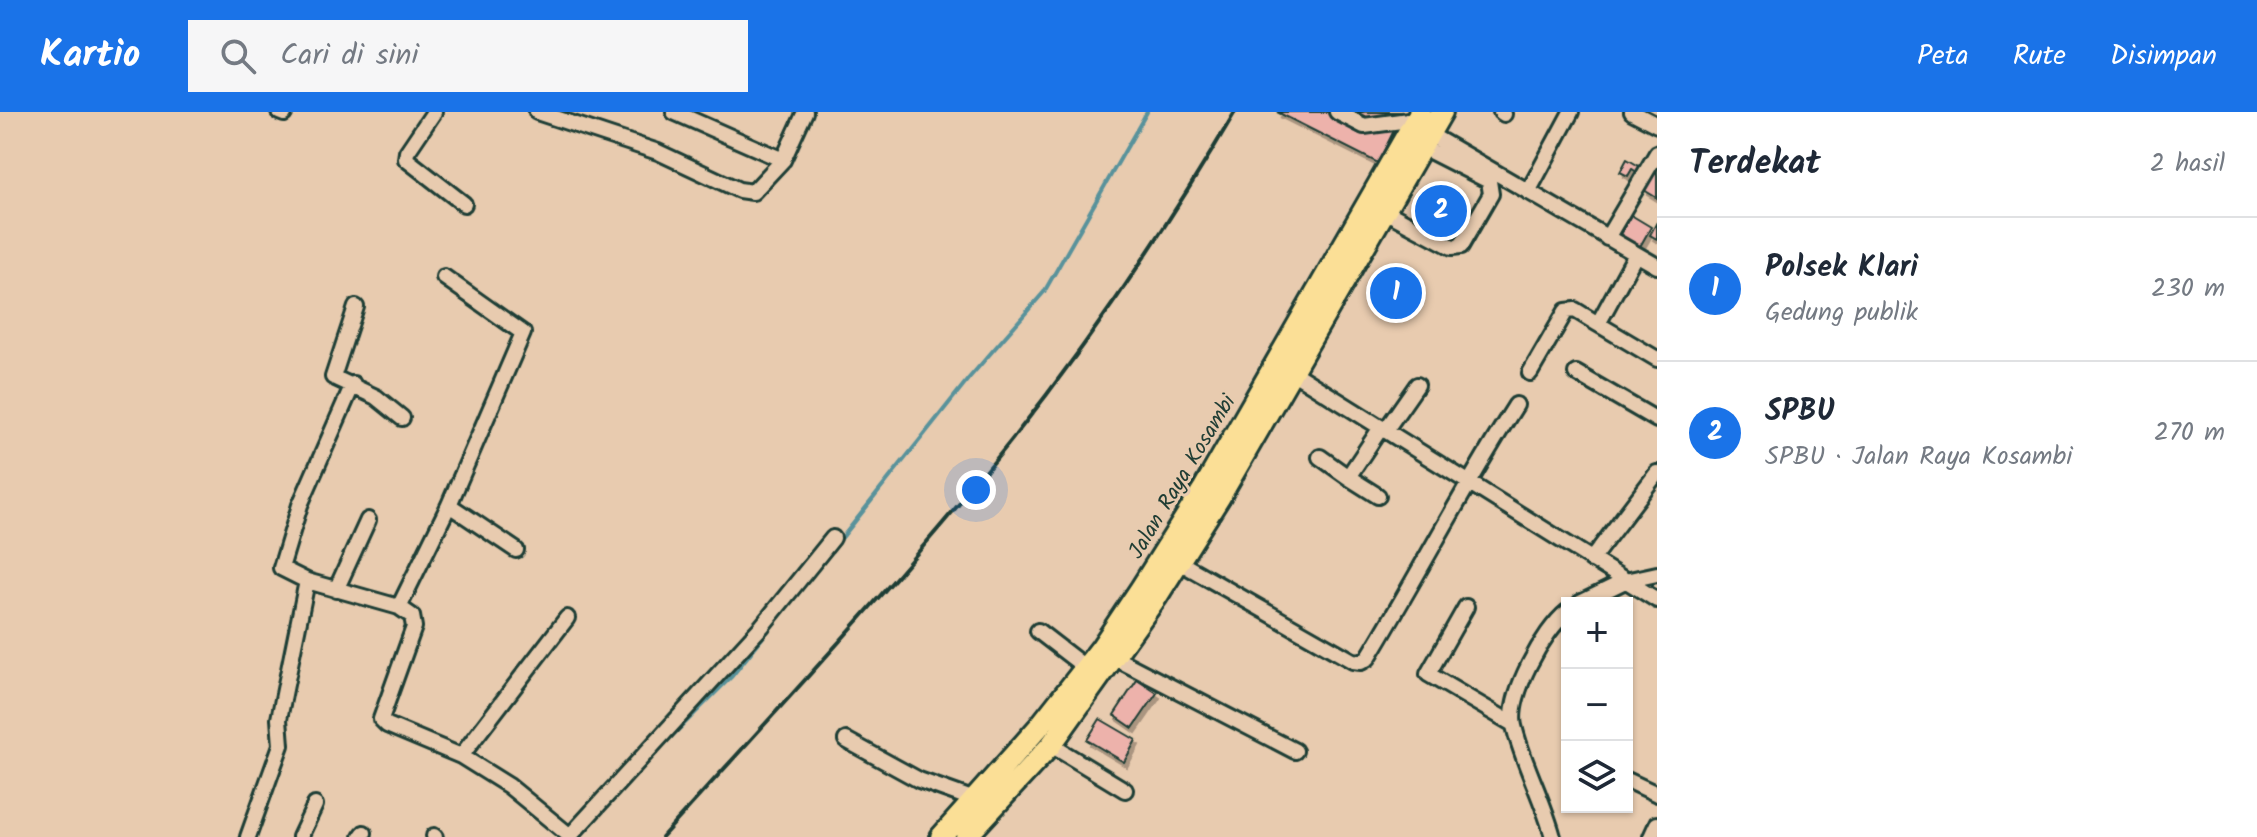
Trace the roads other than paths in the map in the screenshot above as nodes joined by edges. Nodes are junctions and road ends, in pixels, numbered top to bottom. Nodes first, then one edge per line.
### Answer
1 (434, 112) edge
2 (537, 112) edge
3 (674, 112) edge
4 (805, 112) edge
5 (1337, 112) edge
6 (1372, 112) edge
7 (1442, 112) edge
8 (1571, 112) edge
9 (1632, 112) edge
10 (1657, 125) edge
11 (1364, 126) junction
12 (1419, 130) edge
13 (1657, 153) edge
14 (783, 160) junction
15 (1528, 192) junction
16 (464, 204) dead end
17 (1378, 208) junction
18 (1607, 238) junction
19 (1636, 254) junction
20 (1657, 266) edge
21 (444, 277) dead end
22 (356, 307) dead end
23 (1598, 324) junction
24 (1657, 359) edge
25 (1292, 372) junction
26 (1530, 373) dead end
27 (1576, 373) dead end
28 (353, 384) junction
29 (1417, 385) dead end
30 (1516, 405) dead end
31 (402, 418) dead end
32 (1657, 420) edge
33 (1382, 430) junction
34 (1320, 457) dead end
35 (1657, 473) edge
36 (1348, 477) junction
37 (1466, 482) junction
38 (1378, 496) dead end
39 (449, 505) junction
40 (368, 520) dead end
41 (833, 538) dead end
42 (516, 550) dead end
43 (1591, 560) junction
44 (1179, 562) junction
45 (1657, 574) edge
46 (307, 581) junction
47 (1625, 581) junction
48 (336, 590) junction
49 (1592, 597) edge
50 (1657, 600) edge
51 (399, 607) junction
52 (1466, 607) dead end
53 (567, 618) dead end
54 (1561, 618) edge
55 (1038, 631) dead end
56 (1115, 658) junction
57 (1086, 668) junction
58 (1513, 724) junction
59 (846, 740) dead end
60 (1051, 745) junction
61 (1295, 751) dead end
62 (461, 756) junction
63 (1633, 783) edge
64 (1125, 790) dead end
65 (1657, 794) edge
66 (975, 800) junction
67 (315, 805) dead end
68 (1657, 824) edge
69 (248, 837) edge
70 (300, 837) edge
71 (570, 837) edge
72 (941, 837) edge
73 (966, 837) edge
74 (1553, 837) edge
75 (1651, 837) edge

1 - 16 street
2 - 14 street
3 - 14 street
4 - 14 street
5 - 11 street
6 - 11 street
7 - 12 highway, Jalan Raya Kosambi
8 - 15 street
9 - 10 street
11 - 12 street
12 - 15 street
12 - 17 highway, Jalan Raya Kosambi
12 - 17 street
13 - 18 street
15 - 18 street
17 - 25 highway, Jalan Raya Kosambi
17 - 57 highway, Jalan Raya Kosambi
18 - 19 street
19 - 20 street
19 - 23 street
21 - 39 street
22 - 28 street
23 - 24 street
23 - 26 street
25 - 33 street
25 - 44 highway, Jalan Raya Kosambi
27 - 32 street
28 - 31 street
28 - 46 street
29 - 33 street
30 - 37 street
33 - 36 street
33 - 37 street
34 - 36 street
35 - 43 street
36 - 38 street
37 - 43 street
37 - 44 street
39 - 42 street
39 - 51 street
40 - 48 street
41 - 71 street
43 - 47 street
44 - 56 highway, Jalan Raya Kosambi
45 - 47 street
46 - 48 street
46 - 69 street
47 - 49 street
47 - 50 street
48 - 51 street
51 - 62 street
52 - 58 street
53 - 62 street
54 - 58 street
55 - 57 street
56 - 60 highway, Jalan Raya Kosambi
56 - 61 street
57 - 66 highway, Jalan Raya Kosambi
58 - 74 street
59 - 66 street
60 - 64 street
60 - 73 highway, Jalan Raya Kosambi
62 - 71 street
63 - 65 street
66 - 72 highway, Jalan Raya Kosambi
67 - 70 street
68 - 75 street

